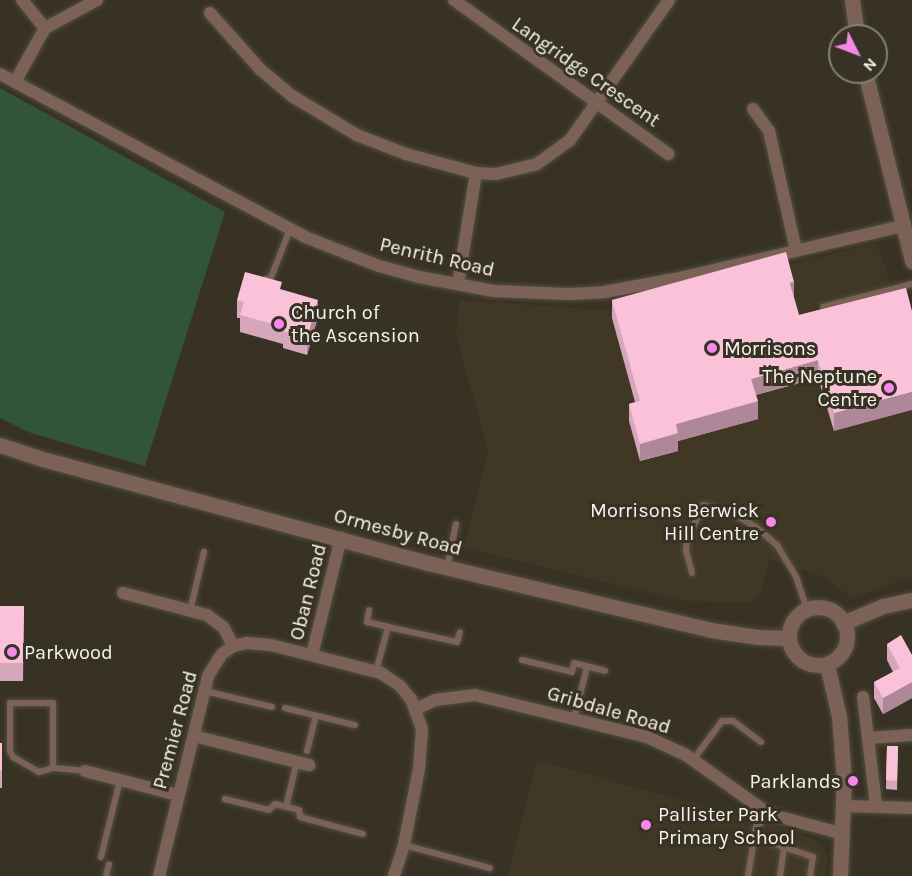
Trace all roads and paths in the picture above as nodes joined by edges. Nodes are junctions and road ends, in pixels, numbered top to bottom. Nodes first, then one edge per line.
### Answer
1 (22, 0) edge
2 (97, 0) edge
3 (454, 0) edge
4 (669, 0) edge
5 (852, 0) edge
6 (210, 13) dead end
7 (855, 24) edge
8 (45, 28) junction
9 (0, 74) edge
10 (15, 82) junction
11 (868, 84) edge
12 (596, 103) junction
13 (753, 110) dead end
14 (668, 154) dead end
15 (476, 173) junction
16 (903, 226) junction
17 (290, 229) junction
18 (796, 250) junction
19 (912, 261) edge
20 (260, 277) edge
21 (458, 284) junction
22 (912, 284) edge
23 (823, 307) edge
24 (0, 445) edge
25 (456, 524) dead end
26 (341, 538) junction
27 (204, 552) dead end
28 (447, 567) junction
29 (692, 573) dead end
30 (123, 593) dead end
31 (912, 600) edge
32 (807, 609) junction
33 (369, 610) dead end
34 (190, 611) junction
35 (843, 623) junction
36 (388, 627) junction
37 (460, 632) dead end
38 (789, 638) junction
39 (233, 646) junction
40 (312, 655) junction
41 (522, 660) dead end
42 (827, 665) junction
43 (587, 667) junction
44 (376, 671) junction
45 (605, 671) dead end
46 (205, 691) junction
47 (863, 697) dead end
48 (272, 707) dead end
49 (285, 708) dead end
50 (416, 709) junction
51 (316, 716) junction
52 (574, 719) junction
53 (355, 725) dead end
54 (912, 735) edge
55 (194, 736) junction
56 (868, 738) junction
57 (761, 742) dead end
58 (307, 751) dead end
59 (693, 760) junction
60 (303, 763) joint
61 (53, 768) junction
62 (85, 771) joint
63 (120, 780) junction
64 (178, 795) junction
65 (225, 799) dead end
66 (876, 805) junction
67 (844, 806) junction
68 (286, 807) junction
69 (912, 808) edge
70 (769, 814) junction
71 (363, 834) dead end
72 (843, 834) junction
73 (754, 837) junction
74 (404, 845) junction
75 (783, 847) junction
76 (101, 856) dead end
77 (109, 864) dead end
78 (490, 868) dead end
79 (106, 876) edge
80 (159, 876) edge
81 (394, 876) edge
82 (748, 876) edge
83 (780, 876) edge
84 (810, 876) edge
85 (840, 876) edge

1 - 8 street
2 - 8 street
3 - 12 street, Langridge Crescent
4 - 12 street
5 - 7 street
6 - 15 street
8 - 10 street
9 - 10 street, Penrith Road
10 - 17 street, Penrith Road
11 - 16 street
12 - 14 street, Langridge Crescent
12 - 15 street
13 - 18 street
15 - 21 street
16 - 18 street, Penrith Road
16 - 19 street
17 - 20 lane
17 - 21 street, Penrith Road
18 - 21 street, Penrith Road
22 - 23 lane
24 - 26 street, Ormesby Road
25 - 28 lane
26 - 28 street, Ormesby Road
26 - 40 street, Oban Road
27 - 34 lane
28 - 38 street, Ormesby Road
29 - 32 lane
30 - 34 street
31 - 35 street
32 - 35 street
32 - 38 street
33 - 36 lane
34 - 39 street
35 - 42 street
36 - 37 lane
36 - 44 lane
38 - 42 street
39 - 40 street
39 - 46 street, Premier Road
40 - 44 street
41 - 43 lane
42 - 67 street
43 - 45 lane
43 - 52 lane
44 - 50 street
46 - 48 lane
46 - 55 street, Premier Road
47 - 56 street
49 - 51 lane
50 - 52 street, Gribdale Road
50 - 74 street
51 - 53 lane
51 - 58 lane
52 - 59 street, Gribdale Road
54 - 56 street
55 - 60 street
55 - 64 street, Premier Road
56 - 66 street
57 - 59 lane
59 - 70 street, Gribdale Road
60 - 68 lane
61 - 61 lane
61 - 62 lane
62 - 63 street
63 - 64 street
63 - 76 lane
64 - 80 street, Premier Road
65 - 68 lane
66 - 67 street
66 - 69 street
67 - 72 street
68 - 71 lane
70 - 72 street, Gribdale Road
70 - 73 lane
72 - 85 street
73 - 75 lane
73 - 82 lane
74 - 78 lane
74 - 81 street
75 - 83 lane
75 - 84 lane
77 - 79 lane

